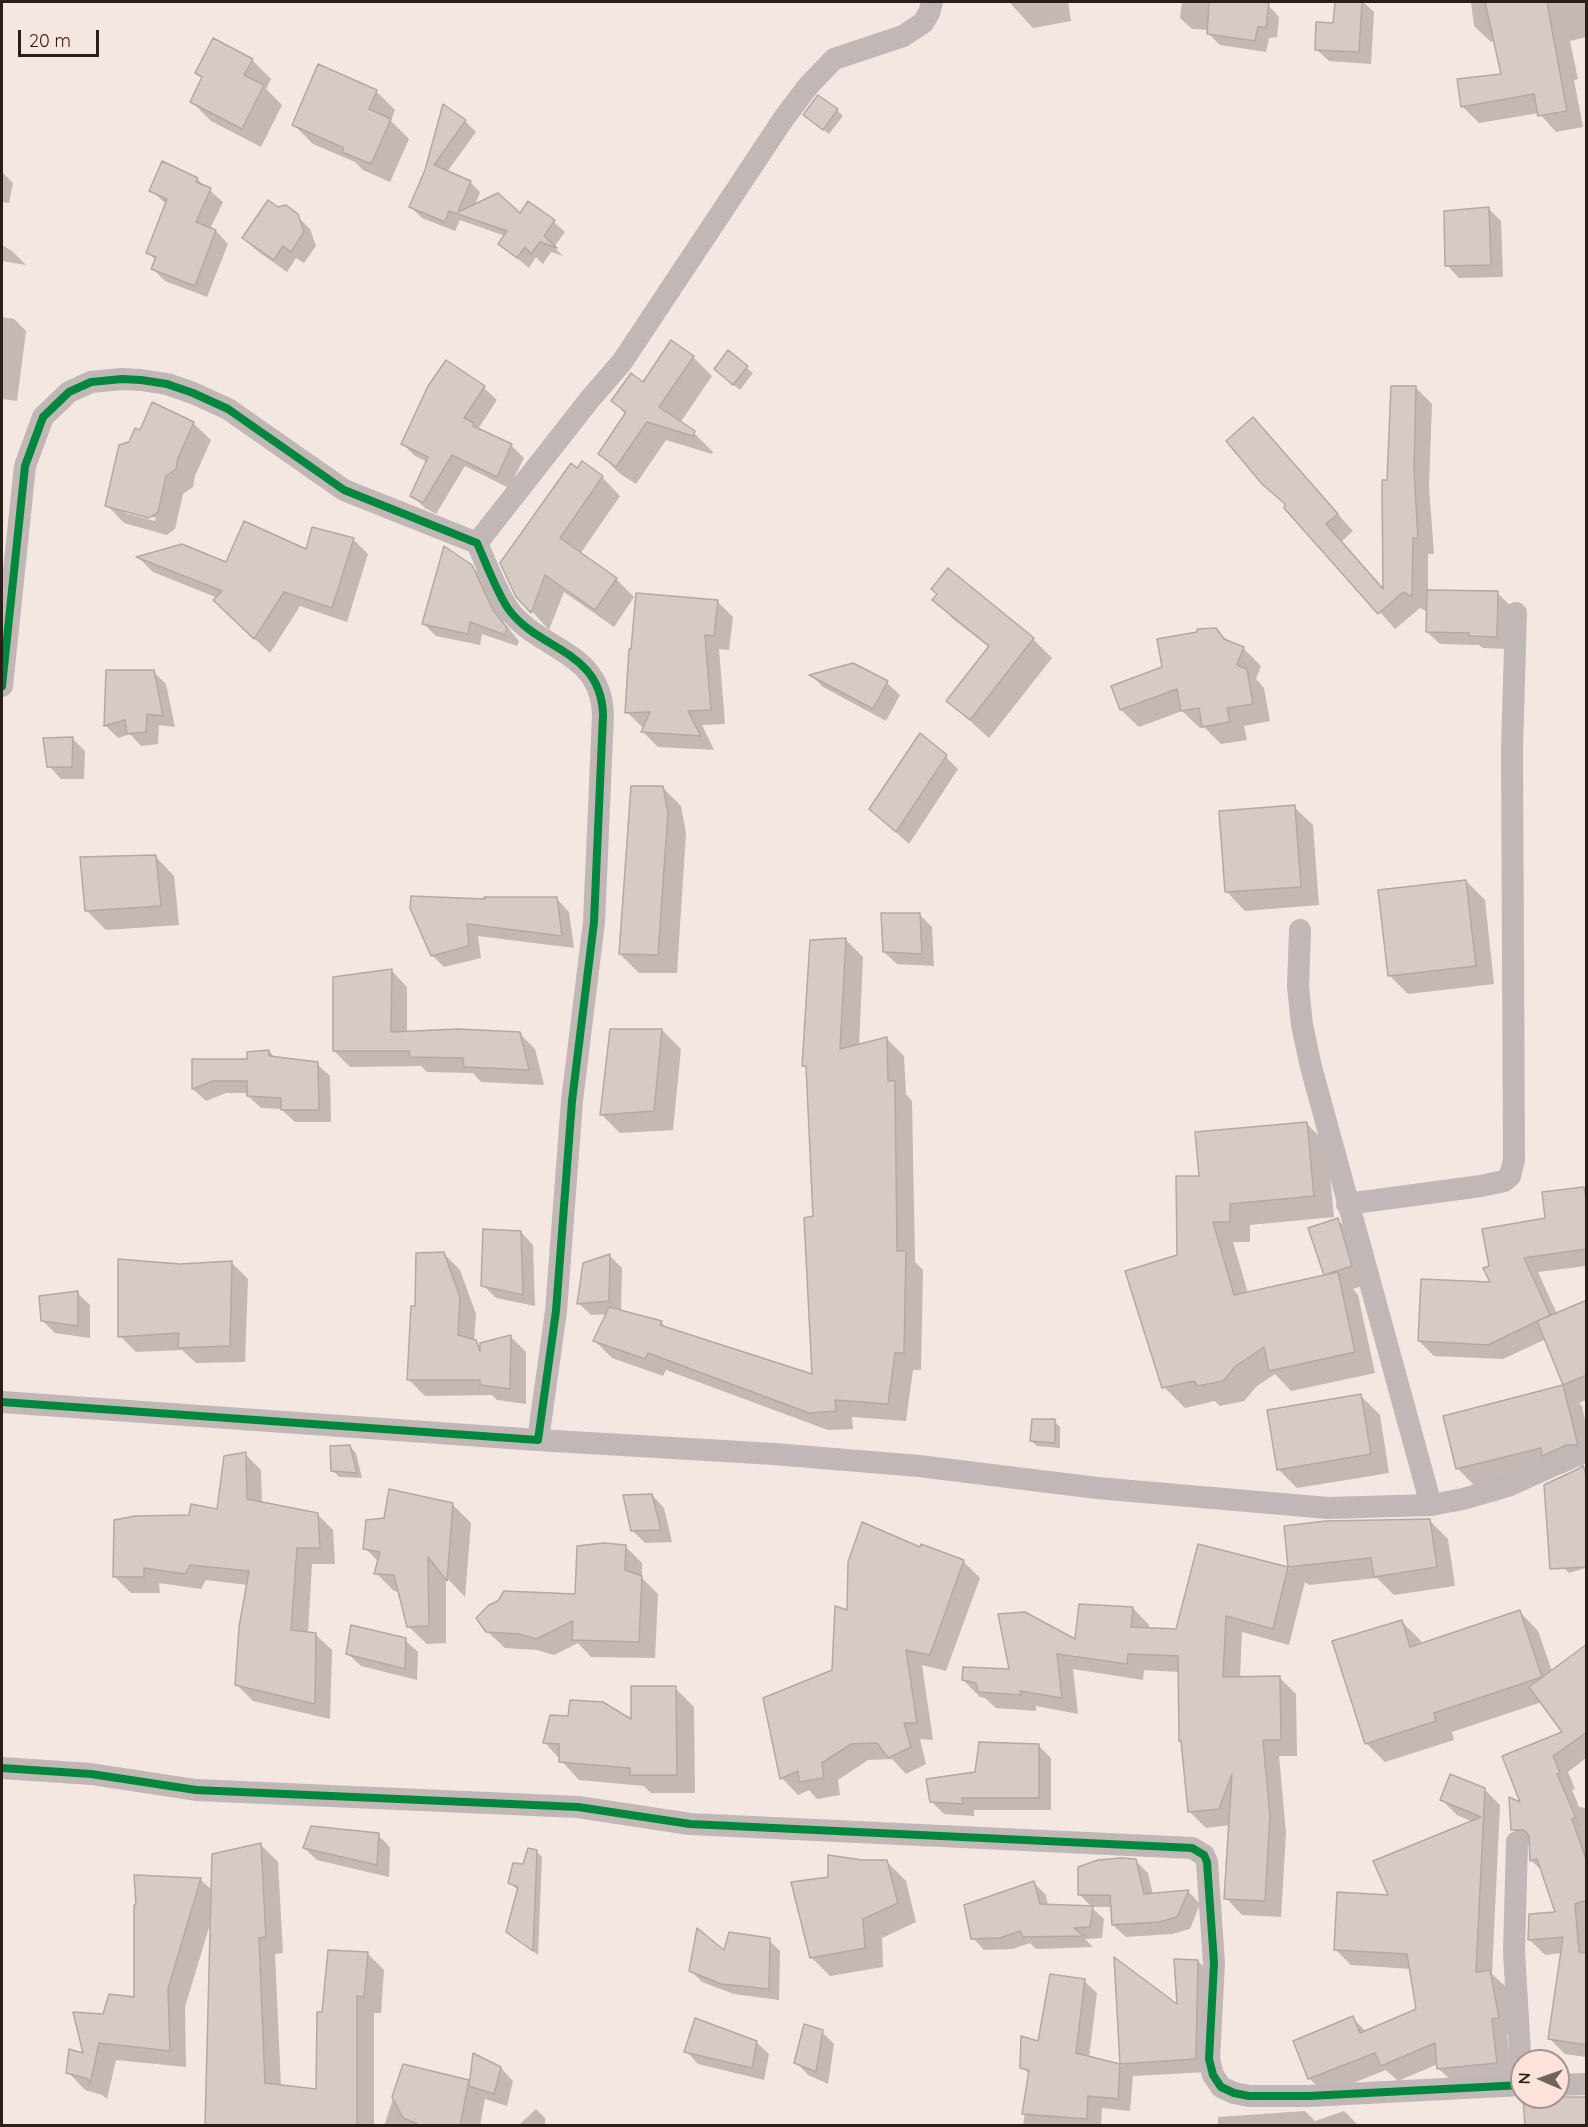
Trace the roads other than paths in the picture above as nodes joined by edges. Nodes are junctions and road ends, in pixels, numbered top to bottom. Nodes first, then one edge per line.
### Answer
1 (932, 2) edge
2 (477, 543) junction
3 (1516, 613) dead end
4 (2, 686) edge
5 (1300, 930) dead end
6 (1347, 1204) junction
7 (2, 1402) edge
8 (538, 1440) junction
9 (1572, 1457) dead end
10 (1431, 1505) junction
11 (2, 1768) edge
12 (1517, 1842) dead end
13 (1520, 2049) edge
14 (1587, 2084) edge
15 (1570, 2085) edge
16 (1510, 2086) edge

1 - 2 street
2 - 4 street
2 - 8 street
3 - 6 street
5 - 6 street
6 - 10 street
7 - 8 street
8 - 10 street
9 - 10 street
11 - 16 street
12 - 13 street
14 - 15 street

